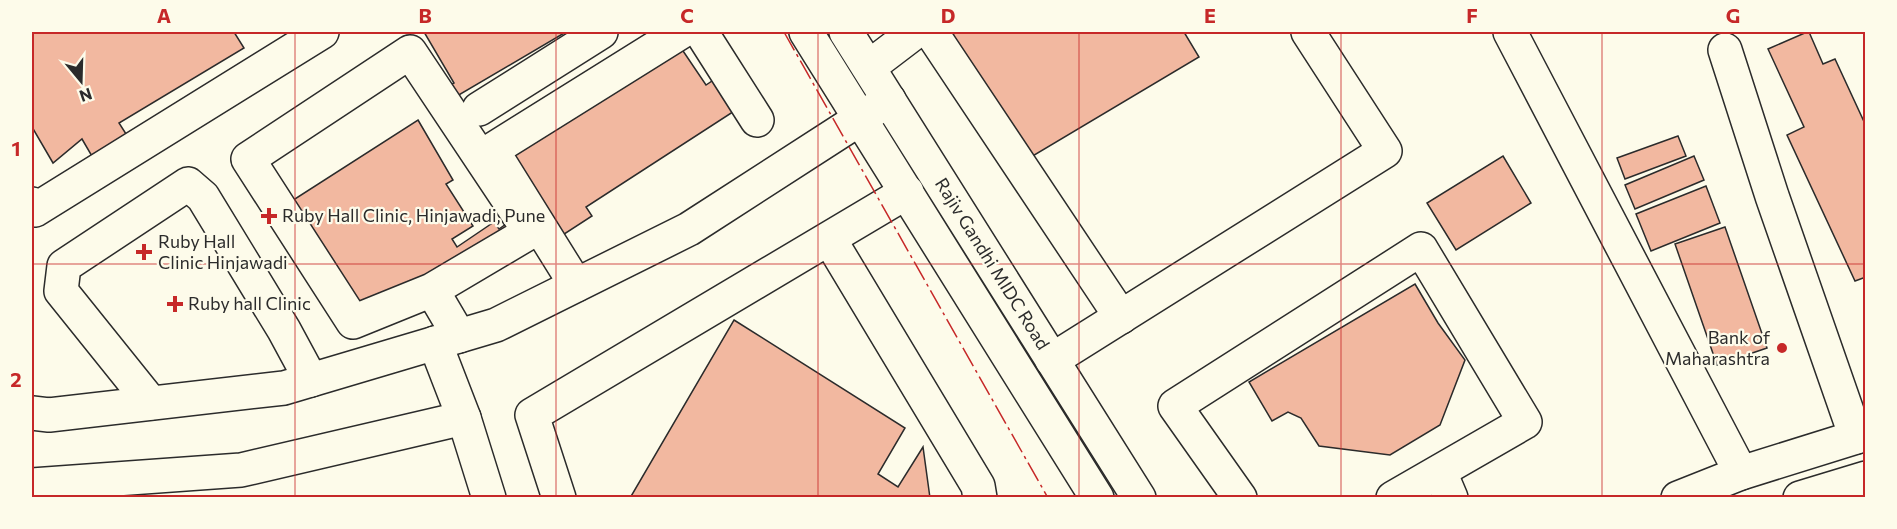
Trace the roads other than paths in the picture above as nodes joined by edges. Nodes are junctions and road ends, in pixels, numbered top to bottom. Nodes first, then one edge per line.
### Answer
1 (322, 32) edge
2 (602, 32) edge
3 (681, 32) edge
4 (701, 32) edge
5 (806, 32) edge
6 (846, 32) edge
7 (915, 32) edge
8 (931, 32) edge
9 (1308, 32) edge
10 (1510, 32) edge
11 (1725, 50) dead end
12 (868, 67) junction
13 (889, 100) junction
14 (479, 109) dead end
15 (861, 118) junction
16 (757, 120) dead end
17 (907, 192) junction
18 (32, 204) edge
19 (830, 240) junction
20 (576, 285) junction
21 (432, 290) junction
22 (1121, 317) junction
23 (447, 339) junction
24 (1053, 360) junction
25 (311, 380) junction
26 (151, 403) junction
27 (32, 413) edge
28 (464, 418) junction
29 (1861, 436) edge
30 (1741, 474) junction
31 (1866, 478) edge
32 (32, 485) edge
33 (1445, 485) edge
34 (489, 498) edge
35 (559, 498) edge
36 (980, 498) edge
37 (1097, 498) edge
38 (1139, 498) edge
39 (1240, 498) edge
40 (1393, 498) edge
41 (1678, 498) edge
42 (1800, 498) edge

1 - 18 main road
2 - 14 main road
3 - 20 main road
4 - 16 main road
5 - 15 main road, Rajiv Gandhi MIDC Road
6 - 12 main road, Rajiv Gandhi MIDC Road
7 - 12 main road
8 - 22 main road
9 - 22 main road
10 - 30 main road
11 - 29 main road
12 - 13 main road, Rajiv Gandhi MIDC Road
13 - 15 main road
13 - 24 main road, Rajiv Gandhi MIDC Road
15 - 17 main road, Rajiv Gandhi MIDC Road
15 - 20 main road
17 - 19 main road
17 - 37 main road, Rajiv Gandhi MIDC Road
19 - 35 main road
19 - 36 main road
20 - 23 main road
21 - 21 main road
21 - 23 main road
22 - 24 main road
23 - 25 main road
23 - 28 main road
24 - 38 main road, Rajiv Gandhi MIDC Road
25 - 26 main road
25 - 26 main road
26 - 27 main road
28 - 32 main road
28 - 34 main road
29 - 30 main road
30 - 41 main road
31 - 42 main road
33 - 39 main road
33 - 40 main road

